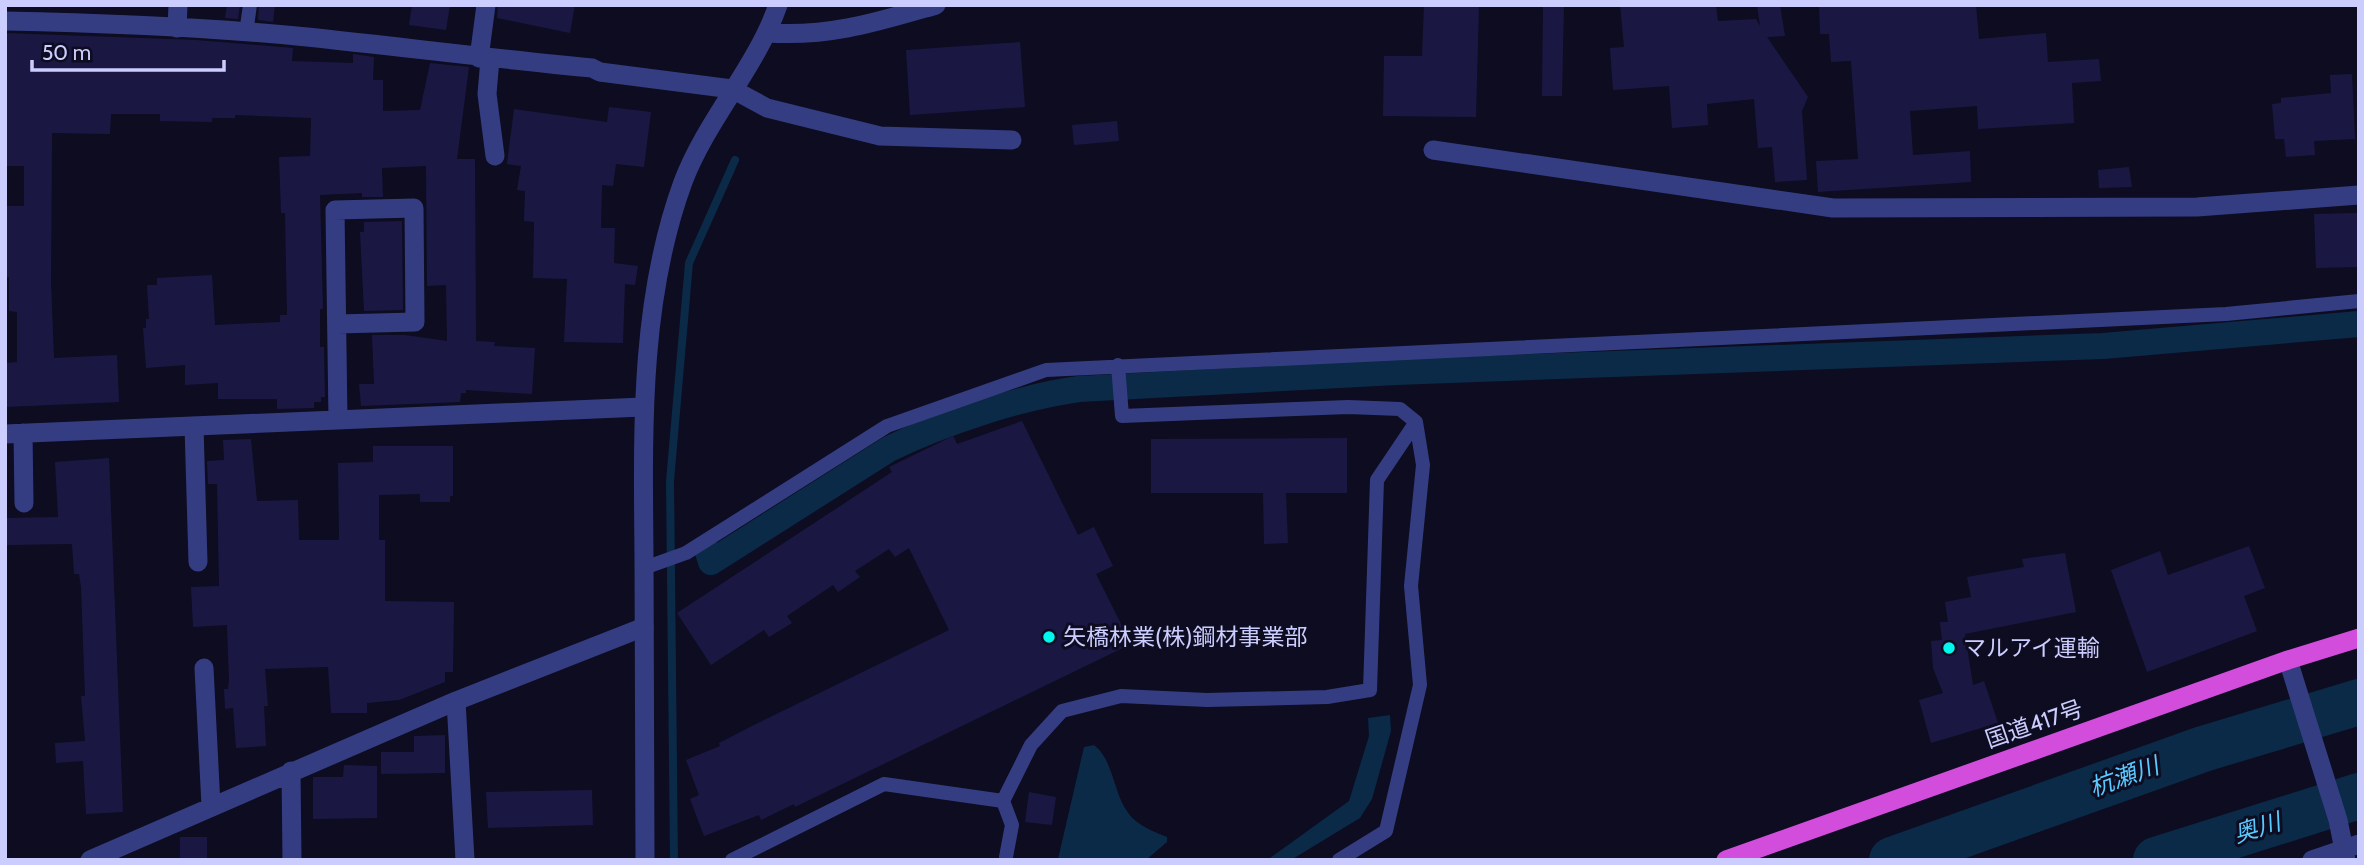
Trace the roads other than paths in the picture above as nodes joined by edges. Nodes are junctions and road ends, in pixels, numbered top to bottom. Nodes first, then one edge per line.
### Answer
1 (178, 5) edge
2 (250, 5) edge
3 (486, 5) edge
4 (778, 5) edge
5 (936, 5) edge
6 (5, 21) edge
7 (177, 28) junction
8 (246, 33) junction
9 (768, 33) junction
10 (484, 58) junction
11 (732, 89) junction
12 (1012, 140) dead end
13 (1433, 150) dead end
14 (495, 156) dead end
15 (2359, 195) edge
16 (2359, 301) edge
17 (337, 324) junction
18 (1118, 365) junction
19 (643, 407) junction
20 (338, 420) junction
21 (1416, 422) junction
22 (194, 426) junction
23 (14, 433) edge
24 (24, 503) dead end
25 (198, 562) dead end
26 (652, 565) junction
27 (644, 626) junction
28 (2359, 638) edge
29 (2288, 660) junction
30 (204, 668) dead end
31 (456, 701) junction
32 (290, 771) junction
33 (1003, 801) junction
34 (211, 806) junction
35 (2350, 851) edge
36 (126, 852) edge
37 (1006, 857) dead end
38 (90, 860) edge
39 (292, 860) edge
40 (465, 860) edge
41 (645, 860) edge
42 (732, 860) edge
43 (1339, 860) edge
44 (1726, 860) edge
45 (2312, 860) edge

1 - 7 street
2 - 8 lane
3 - 10 street
4 - 9 street
5 - 9 street
6 - 7 street
7 - 8 street
8 - 10 street
9 - 11 street
10 - 11 street
10 - 14 street
11 - 12 street
11 - 19 street
13 - 15 street
16 - 18 lane
17 - 17 street
17 - 20 street
18 - 21 lane
18 - 26 lane
19 - 20 street
19 - 26 street
20 - 22 street
21 - 33 lane
21 - 43 lane
22 - 23 street
22 - 25 street
23 - 24 street
26 - 27 street
27 - 31 street
27 - 41 street
28 - 29 highway, 国道417号
29 - 35 street
29 - 44 highway, 国道417号
30 - 34 street
31 - 32 street
31 - 40 street
32 - 34 street
32 - 39 street
33 - 37 lane
33 - 42 lane
34 - 36 street
35 - 45 street
36 - 38 street

